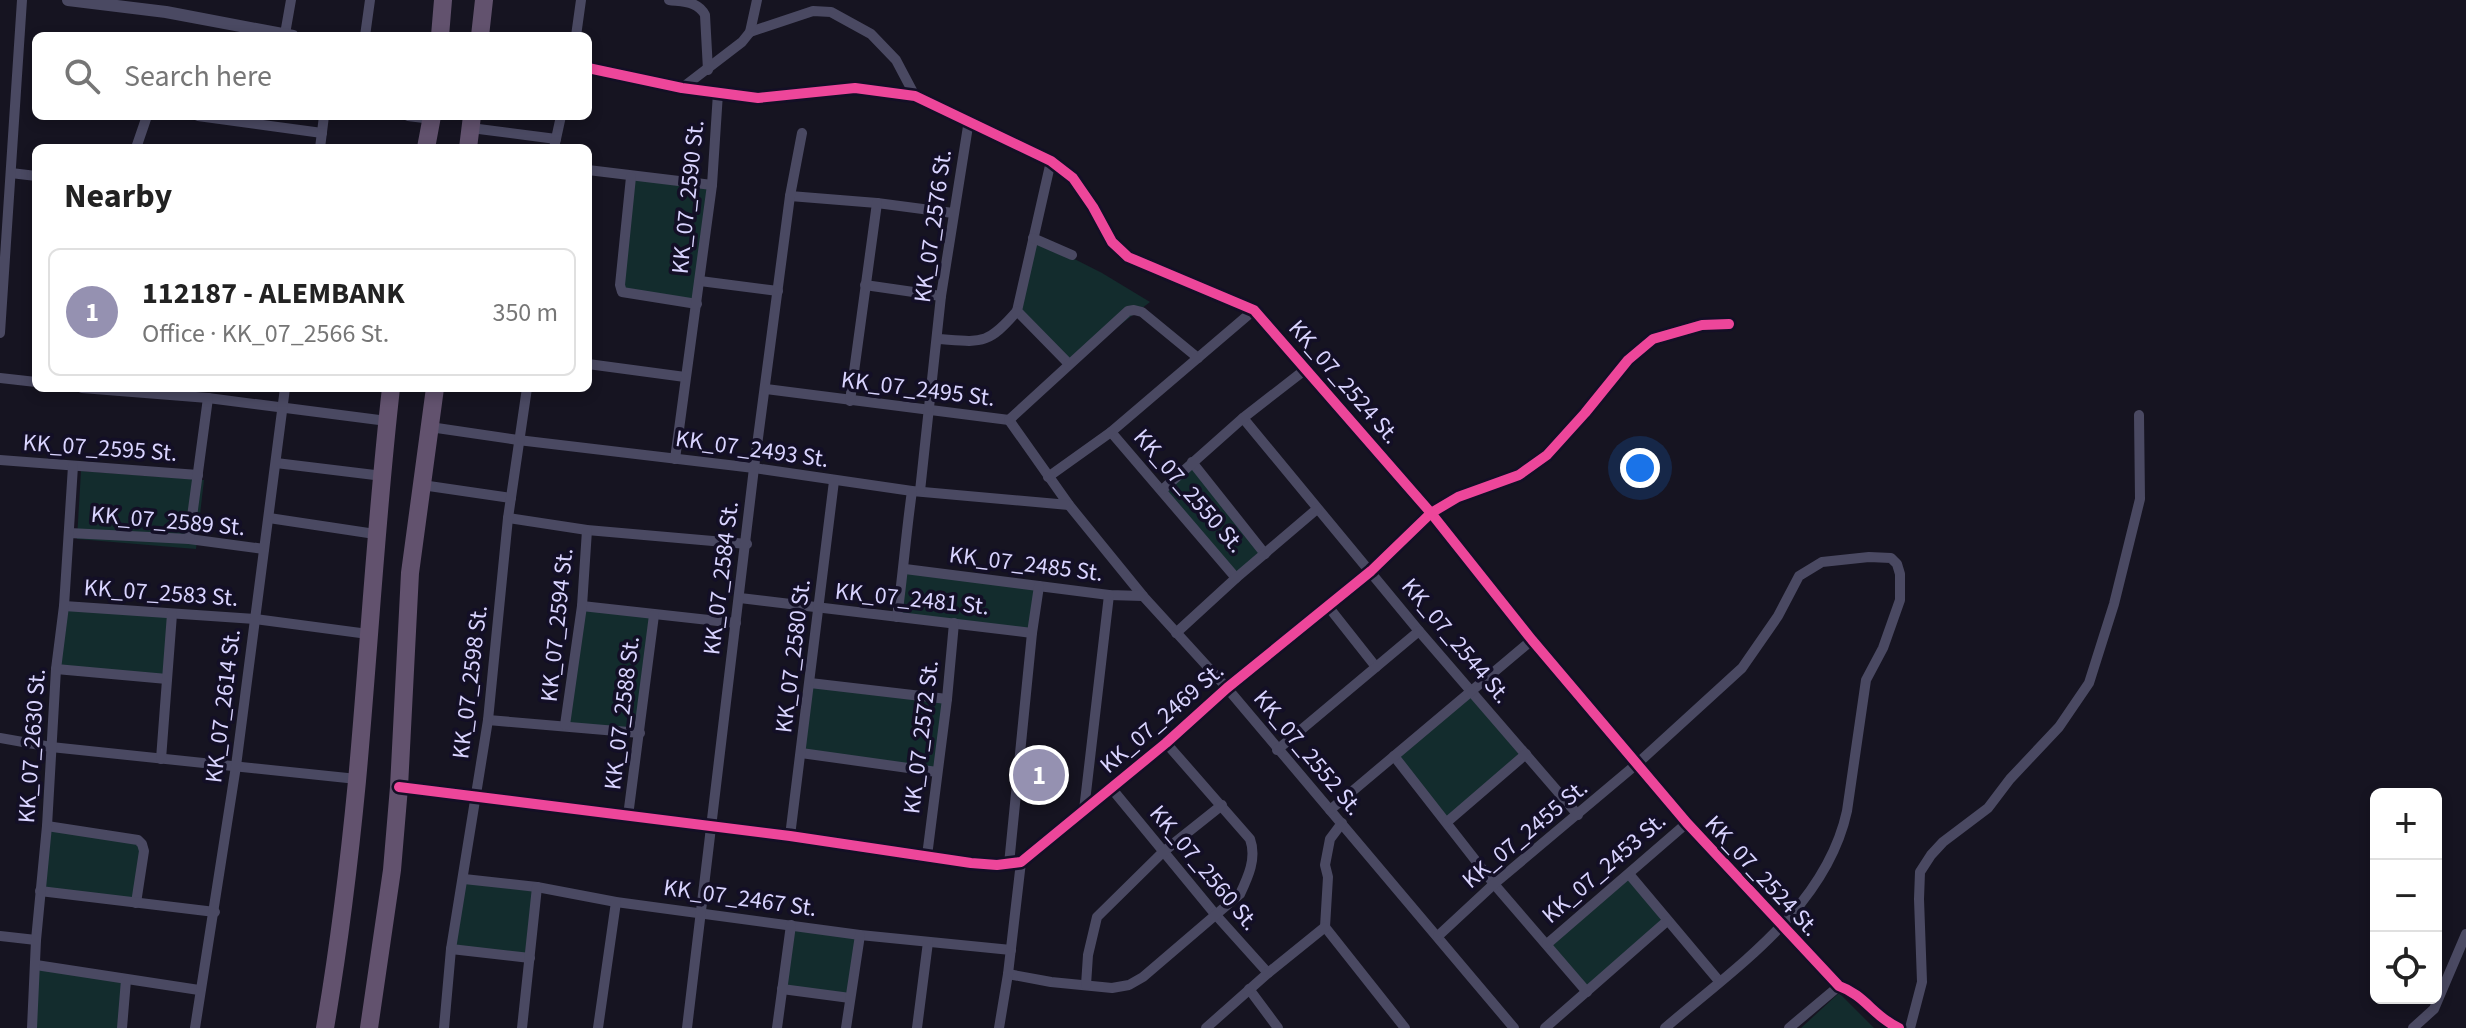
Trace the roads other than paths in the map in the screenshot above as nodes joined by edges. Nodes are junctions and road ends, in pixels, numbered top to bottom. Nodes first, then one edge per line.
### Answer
1 (22, 0) edge
2 (68, 0) edge
3 (291, 0) edge
4 (370, 0) edge
5 (443, 0) edge
6 (484, 0) edge
7 (581, 0) edge
8 (669, 0) edge
9 (757, 0) edge
10 (273, 32) edge
11 (289, 32) edge
12 (366, 32) edge
13 (440, 32) edge
14 (480, 32) edge
15 (577, 32) edge
16 (750, 32) junction
17 (592, 69) edge
18 (708, 70) junction
19 (682, 88) junction
20 (718, 93) junction
21 (915, 96) junction
22 (146, 120) edge
23 (227, 120) edge
24 (324, 120) edge
25 (431, 120) edge
26 (560, 120) edge
27 (969, 120) junction
28 (471, 122) edge
29 (322, 133) junction
30 (802, 133) dead end
31 (137, 144) edge
32 (321, 144) edge
33 (427, 144) edge
34 (468, 144) edge
35 (555, 144) edge
36 (1051, 161) junction
37 (592, 171) edge
38 (11, 173) junction
39 (32, 176) edge
40 (631, 177) junction
41 (712, 185) junction
42 (790, 196) junction
43 (877, 203) junction
44 (953, 213) junction
45 (1033, 238) junction
46 (1072, 255) dead end
47 (700, 281) junction
48 (865, 285) junction
49 (778, 291) junction
50 (941, 296) junction
51 (697, 304) junction
52 (1254, 310) junction
53 (1017, 311) junction
54 (1729, 324) dead end
55 (0, 333) edge
56 (938, 339) junction
57 (1198, 358) junction
58 (1069, 364) junction
59 (592, 365) edge
60 (1306, 369) junction
61 (685, 377) junction
62 (0, 378) edge
63 (32, 382) edge
64 (766, 389) junction
65 (134, 392) edge
66 (284, 392) edge
67 (391, 392) edge
68 (434, 392) edge
69 (526, 392) edge
70 (208, 398) junction
71 (850, 401) junction
72 (282, 409) junction
73 (929, 410) junction
74 (2139, 415) dead end
75 (1243, 418) junction
76 (1009, 420) junction
77 (387, 421) junction
78 (430, 427) junction
79 (1111, 432) junction
80 (518, 440) junction
81 (675, 459) junction
82 (0, 460) edge
83 (1192, 462) junction
84 (276, 463) junction
85 (73, 466) junction
86 (754, 468) junction
87 (198, 475) junction
88 (383, 476) junction
89 (1048, 477) junction
90 (834, 481) junction
91 (422, 485) junction
92 (1162, 490) junction
93 (916, 491) junction
94 (511, 498) junction
95 (1069, 505) junction
96 (1317, 509) junction
97 (1431, 513) junction
98 (269, 518) junction
99 (508, 518) junction
100 (587, 530) junction
101 (69, 533) junction
102 (375, 534) junction
103 (189, 539) junction
104 (747, 544) junction
105 (264, 549) junction
106 (1265, 554) junction
107 (905, 569) junction
108 (1371, 571) junction
109 (1236, 578) junction
110 (1039, 586) junction
111 (1109, 595) junction
112 (1143, 596) junction
113 (740, 598) junction
114 (1327, 605) junction
115 (64, 606) junction
116 (582, 606) junction
117 (820, 609) junction
118 (172, 614) junction
119 (654, 615) junction
120 (897, 617) junction
121 (255, 619) junction
122 (736, 623) junction
123 (954, 623) junction
124 (1419, 631) junction
125 (1032, 633) junction
126 (1176, 633) junction
127 (368, 634) junction
128 (1532, 640) junction
129 (1376, 667) junction
130 (56, 669) junction
131 (167, 679) junction
132 (810, 683) junction
133 (1227, 688) junction
134 (1472, 691) junction
135 (947, 699) junction
136 (488, 720) junction
137 (565, 725) junction
138 (640, 733) junction
139 (0, 738) edge
140 (1166, 743) junction
141 (51, 747) junction
142 (1277, 750) junction
143 (801, 753) junction
144 (1526, 754) junction
145 (1394, 756) junction
146 (161, 759) junction
147 (1638, 763) junction
148 (236, 766) junction
149 (937, 772) junction
150 (357, 779) junction
151 (399, 787) junction
152 (1112, 789) junction
153 (474, 795) junction
154 (1222, 805) junction
155 (1084, 810) junction
156 (1330, 810) junction
157 (1578, 815) junction
158 (628, 816) junction
159 (1447, 822) junction
160 (1342, 823) junction
161 (1687, 823) junction
162 (47, 826) junction
163 (711, 826) junction
164 (790, 836) junction
165 (1163, 852) junction
166 (927, 856) junction
167 (1021, 862) junction
168 (1009, 864) junction
169 (1629, 874) junction
170 (464, 879) junction
171 (1494, 884) junction
172 (537, 887) junction
173 (40, 891) junction
174 (616, 902) junction
175 (136, 903) junction
176 (215, 912) junction
177 (702, 913) junction
178 (1215, 914) junction
179 (1667, 921) junction
180 (791, 925) junction
181 (1325, 927) junction
182 (1781, 927) junction
183 (2466, 934) edge
184 (860, 935) junction
185 (0, 936) edge
186 (1438, 936) junction
187 (36, 940) junction
188 (928, 942) junction
189 (1547, 944) junction
190 (451, 949) junction
191 (1011, 950) junction
192 (530, 958) junction
193 (36, 965) junction
194 (1268, 973) junction
195 (1008, 974) junction
196 (126, 980) junction
197 (1719, 981) junction
198 (1086, 985) junction
199 (1839, 986) junction
200 (782, 989) junction
201 (1249, 989) junction
202 (199, 990) junction
203 (1587, 992) junction
204 (850, 998) junction
205 (32, 1028) edge
206 (122, 1028) edge
207 (195, 1028) edge
208 (325, 1028) edge
209 (369, 1028) edge
210 (444, 1028) edge
211 (522, 1028) edge
212 (598, 1028) edge
213 (687, 1028) edge
214 (777, 1028) edge
215 (846, 1028) edge
216 (917, 1028) edge
217 (999, 1028) edge
218 (1206, 1028) edge
219 (1278, 1028) edge
220 (1405, 1028) edge
221 (1514, 1028) edge
222 (1545, 1028) edge
223 (1665, 1028) edge
224 (1789, 1028) edge
225 (1899, 1028) edge
226 (1910, 1028) edge
227 (2413, 1028) edge

1 - 38 street
2 - 10 street
3 - 11 street
4 - 12 street
5 - 13 highway
6 - 14 highway
7 - 15 street
8 - 18 street
9 - 16 street
16 - 18 street
16 - 21 street
17 - 19 street, KK_07_2524 St.
18 - 19 street
19 - 20 street, KK_07_2524 St.
20 - 21 street, KK_07_2524 St.
20 - 41 street, KK_07_2590 St.
21 - 27 street, KK_07_2524 St.
22 - 31 street
23 - 29 street
24 - 29 street
25 - 33 highway
26 - 35 street
27 - 36 street, KK_07_2524 St.
27 - 44 street, KK_07_2576 St.
28 - 34 highway
28 - 35 street
29 - 32 street
30 - 42 street, KK_07_2584 St.
36 - 45 street
36 - 52 street, KK_07_2524 St.
37 - 40 street
38 - 39 street
38 - 55 street
40 - 41 street
40 - 51 street, KK_07_2590 St.
41 - 47 street, KK_07_2590 St.
42 - 43 street
42 - 49 street, KK_07_2584 St.
43 - 44 street
43 - 48 street
44 - 50 street, KK_07_2576 St.
45 - 46 street
45 - 53 street
47 - 49 street
47 - 51 street, KK_07_2590 St.
48 - 50 street
48 - 71 street
49 - 64 street, KK_07_2584 St.
50 - 56 street, KK_07_2576 St.
51 - 61 street, KK_07_2590 St.
52 - 57 street
52 - 60 street, KK_07_2524 St.
53 - 56 street, KK_07_2576 St.
53 - 58 street
54 - 97 street, KK_07_2469 St.
56 - 73 street, KK_07_2576 St.
57 - 58 street, KK_07_2495 St.
57 - 79 street
58 - 76 street, KK_07_2495 St.
59 - 61 street
60 - 75 street
60 - 97 street, KK_07_2524 St.
61 - 81 street, KK_07_2590 St.
62 - 63 street
64 - 71 street, KK_07_2495 St.
64 - 86 street, KK_07_2584 St.
65 - 70 street
66 - 72 street, KK_07_2614 St.
67 - 77 highway
68 - 78 highway
69 - 80 street, KK_07_2598 St.
70 - 72 street
70 - 87 street
71 - 73 street, KK_07_2495 St.
72 - 77 street
72 - 84 street, KK_07_2614 St.
73 - 76 street, KK_07_2495 St.
73 - 93 street, KK_07_2576 St.
74 - 226 street
75 - 83 street
75 - 96 street, KK_07_2544 St.
76 - 89 street, KK_07_2552 St.
77 - 88 highway
78 - 80 street, KK_07_2493 St.
78 - 91 highway
79 - 89 street
79 - 92 street, KK_07_2550 St.
80 - 81 street, KK_07_2493 St.
80 - 94 street, KK_07_2598 St.
81 - 86 street, KK_07_2493 St.
82 - 85 street, KK_07_2595 St.
83 - 92 street
83 - 106 street
84 - 88 street
84 - 98 street, KK_07_2614 St.
85 - 87 street, KK_07_2595 St.
85 - 101 street, KK_07_2630 St.
86 - 90 street, KK_07_2493 St.
86 - 104 street, KK_07_2584 St.
87 - 103 street
88 - 102 highway
89 - 95 street, KK_07_2552 St.
90 - 93 street, KK_07_2493 St.
90 - 117 street, KK_07_2580 St.
91 - 94 street
91 - 151 highway
92 - 109 street, KK_07_2550 St.
93 - 95 street, KK_07_2493 St.
93 - 107 street, KK_07_2576 St.
94 - 99 street, KK_07_2598 St.
95 - 112 street, KK_07_2552 St.
96 - 106 street
96 - 108 street, KK_07_2544 St.
97 - 108 street, KK_07_2469 St.
97 - 128 street, KK_07_2524 St.
98 - 102 street
98 - 105 street, KK_07_2614 St.
99 - 100 street
99 - 136 street, KK_07_2598 St.
100 - 104 street
100 - 116 street, KK_07_2594 St.
101 - 103 street, KK_07_2589 St.
101 - 115 street, KK_07_2630 St.
102 - 127 highway
103 - 105 street, KK_07_2589 St.
104 - 113 street, KK_07_2584 St.
105 - 121 street, KK_07_2614 St.
106 - 109 street
107 - 110 street, KK_07_2485 St.
107 - 120 street, KK_07_2576 St.
108 - 114 street, KK_07_2469 St.
108 - 124 street, KK_07_2544 St.
109 - 126 street
110 - 111 street, KK_07_2485 St.
110 - 125 street
111 - 112 street, KK_07_2485 St.
111 - 155 street
112 - 126 street, KK_07_2552 St.
113 - 117 street, KK_07_2481 St.
113 - 122 street, KK_07_2584 St.
114 - 129 street
114 - 133 street, KK_07_2469 St.
115 - 118 street, KK_07_2583 St.
115 - 130 street, KK_07_2630 St.
116 - 119 street
116 - 137 street, KK_07_2594 St.
117 - 120 street, KK_07_2481 St.
117 - 132 street, KK_07_2580 St.
118 - 121 street, KK_07_2583 St.
118 - 131 street
119 - 122 street
119 - 138 street, KK_07_2588 St.
120 - 123 street, KK_07_2481 St.
121 - 127 street, KK_07_2583 St.
121 - 148 street, KK_07_2614 St.
122 - 163 street, KK_07_2584 St.
123 - 125 street, KK_07_2481 St.
123 - 135 street, KK_07_2572 St.
124 - 129 street
124 - 134 street, KK_07_2544 St.
125 - 168 street
126 - 133 street, KK_07_2552 St.
127 - 150 highway
128 - 134 street
128 - 147 street, KK_07_2524 St.
129 - 142 street
130 - 131 street
130 - 141 street, KK_07_2630 St.
131 - 146 street
132 - 135 street
132 - 143 street, KK_07_2580 St.
133 - 140 street, KK_07_2469 St.
133 - 142 street, KK_07_2552 St.
134 - 144 street, KK_07_2544 St.
134 - 145 street
135 - 149 street, KK_07_2572 St.
136 - 137 street
136 - 153 street, KK_07_2598 St.
137 - 138 street
138 - 158 street, KK_07_2588 St.
139 - 141 street
140 - 152 street, KK_07_2469 St.
140 - 154 street
141 - 146 street
141 - 162 street, KK_07_2630 St.
142 - 156 street, KK_07_2552 St.
143 - 149 street
143 - 164 street, KK_07_2580 St.
144 - 157 street, KK_07_2544 St.
144 - 159 street
145 - 156 street
145 - 159 street
146 - 148 street
147 - 157 street, KK_07_2455 St.
147 - 161 street, KK_07_2524 St.
147 - 182 street, KK_07_2455 St.
148 - 150 street
148 - 176 street, KK_07_2614 St.
149 - 166 street, KK_07_2572 St.
150 - 208 highway
151 - 153 street
151 - 209 highway
152 - 155 street, KK_07_2469 St.
152 - 165 street, KK_07_2560 St.
153 - 158 street
153 - 170 street, KK_07_2598 St.
154 - 165 street
154 - 178 street
155 - 167 street, KK_07_2469 St.
156 - 160 street, KK_07_2552 St.
157 - 171 street, KK_07_2455 St.
158 - 163 street
159 - 171 street
160 - 181 street
160 - 186 street, KK_07_2552 St.
161 - 169 street, KK_07_2453 St.
161 - 182 street, KK_07_2524 St.
162 - 173 street, KK_07_2630 St.
162 - 175 street
163 - 164 street
163 - 177 street, KK_07_2584 St.
164 - 166 street
165 - 178 street, KK_07_2560 St.
165 - 198 street
166 - 168 street
167 - 168 street
167 - 191 street
169 - 179 street
169 - 189 street, KK_07_2453 St.
170 - 172 street, KK_07_2467 St.
170 - 190 street, KK_07_2598 St.
171 - 186 street, KK_07_2455 St.
171 - 189 street
172 - 174 street, KK_07_2467 St.
172 - 192 street
173 - 175 street
173 - 187 street, KK_07_2630 St.
174 - 177 street, KK_07_2467 St.
174 - 212 street
175 - 176 street
176 - 202 street, KK_07_2614 St.
177 - 180 street, KK_07_2467 St.
177 - 213 street, KK_07_2584 St.
178 - 194 street, KK_07_2560 St.
178 - 198 street
179 - 197 street
179 - 203 street
180 - 184 street, KK_07_2467 St.
180 - 200 street
181 - 194 street
181 - 220 street
182 - 197 street
182 - 199 street, KK_07_2524 St.
183 - 227 street
184 - 188 street, KK_07_2467 St.
184 - 204 street
185 - 187 street
186 - 221 street, KK_07_2552 St.
187 - 193 street, KK_07_2630 St.
188 - 191 street, KK_07_2467 St.
188 - 216 street
189 - 203 street
190 - 192 street
190 - 210 street, KK_07_2598 St.
191 - 195 street
192 - 211 street
193 - 196 street
193 - 205 street, KK_07_2630 St.
194 - 201 street
195 - 198 street
195 - 217 street
196 - 202 street
196 - 206 street
197 - 223 street
199 - 224 street
199 - 225 street, KK_07_2524 St.
200 - 204 street
200 - 214 street
201 - 218 street
201 - 219 street
202 - 207 street, KK_07_2614 St.
203 - 222 street
204 - 215 street

